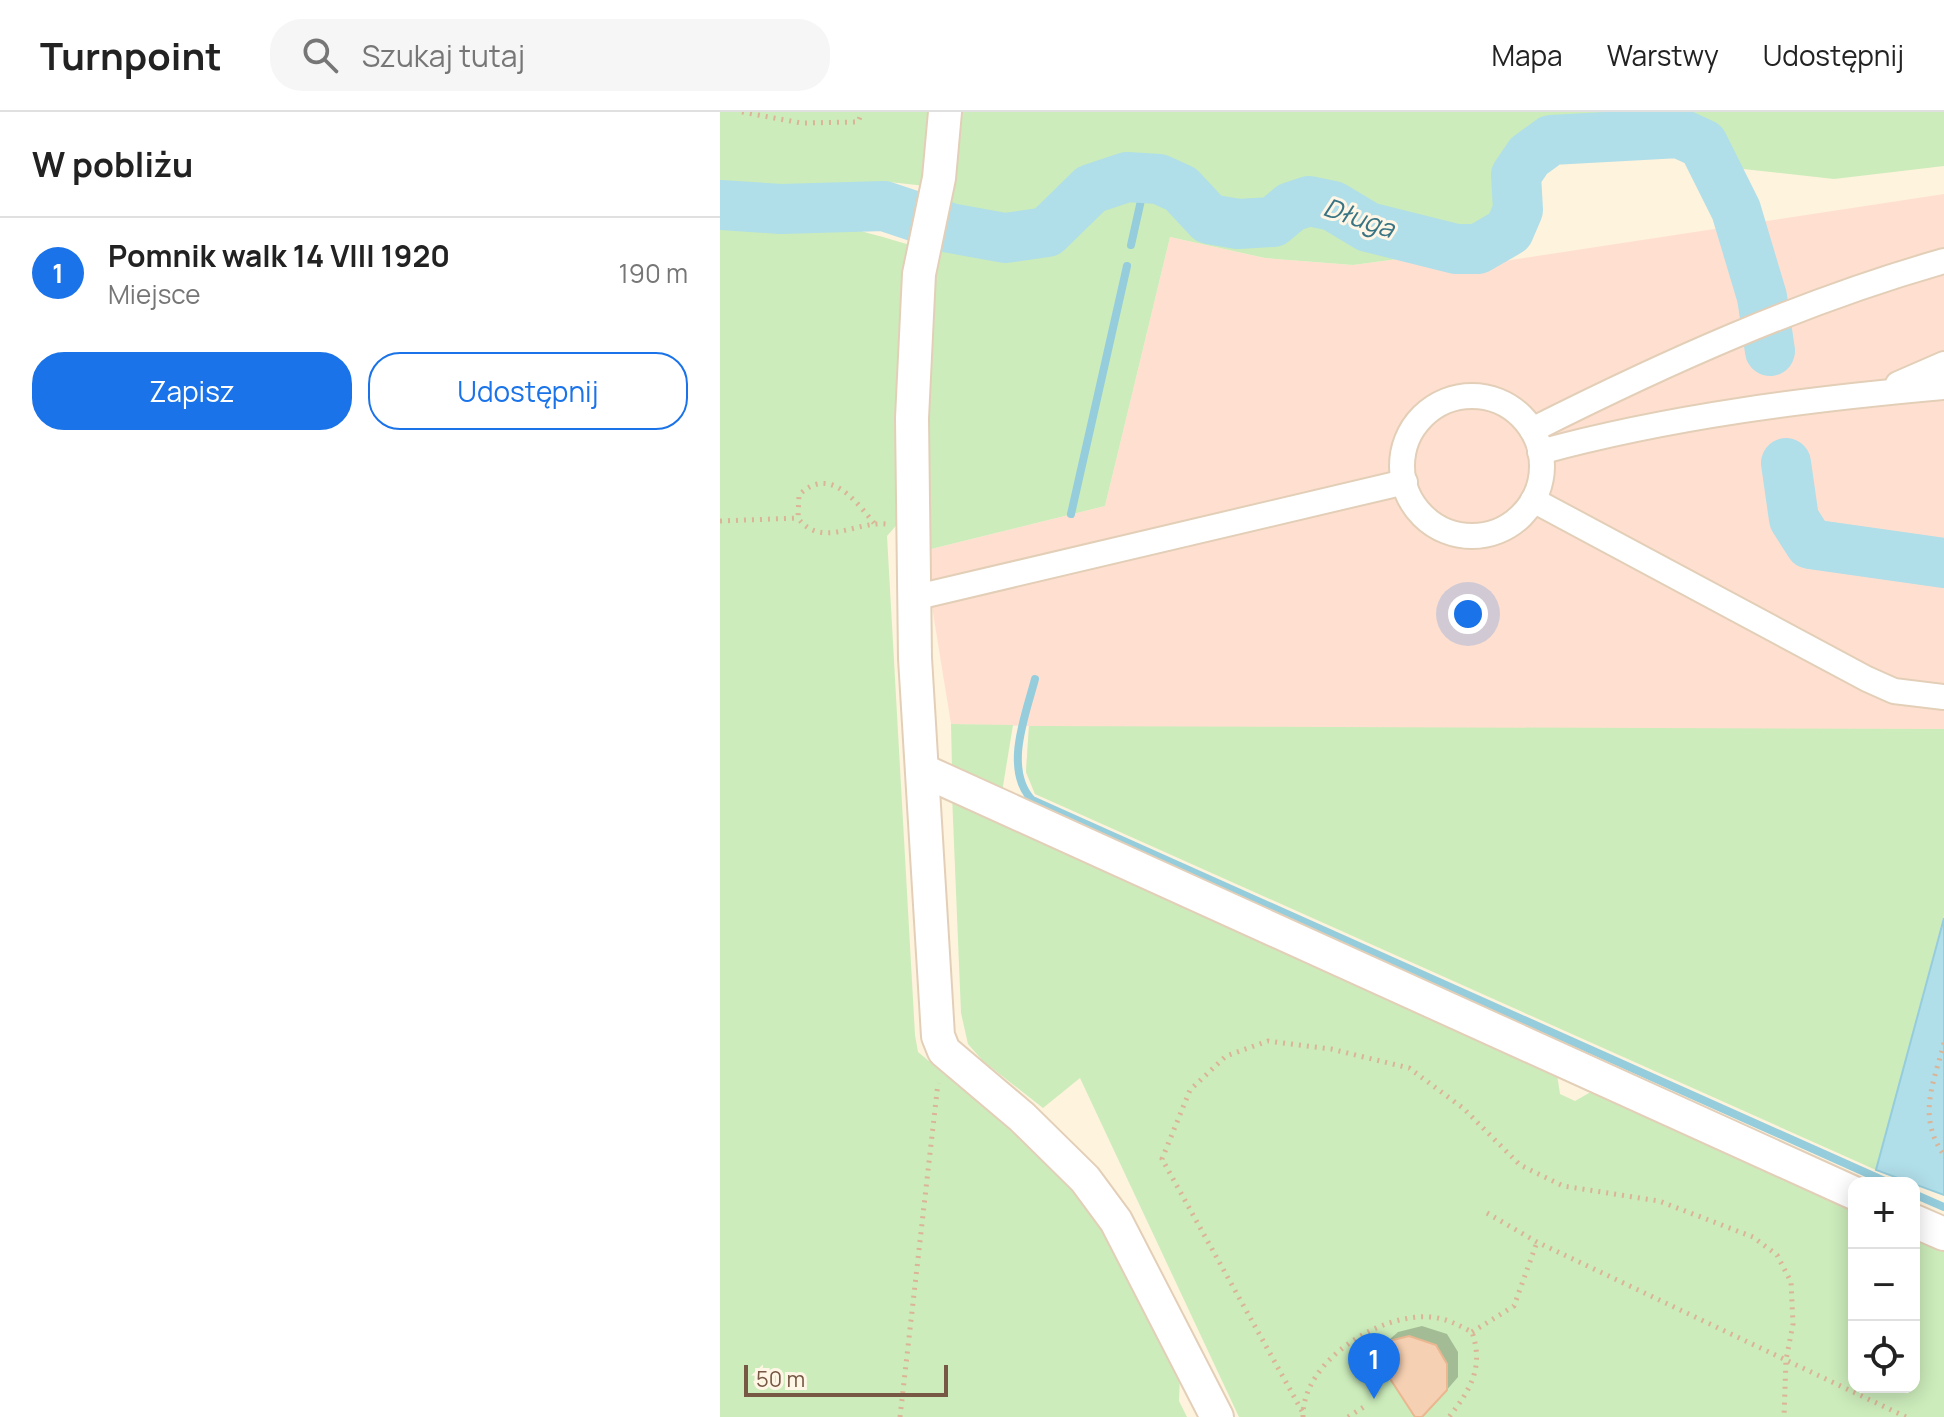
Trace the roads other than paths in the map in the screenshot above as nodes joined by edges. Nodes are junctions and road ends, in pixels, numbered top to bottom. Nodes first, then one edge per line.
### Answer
1 (945, 112) edge
2 (1944, 261) edge
3 (1944, 364) edge
4 (1944, 387) edge
5 (1878, 393) junction
6 (1536, 441) junction
7 (1405, 482) junction
8 (1533, 500) junction
9 (913, 598) junction
10 (1944, 697) edge
11 (924, 771) junction
12 (1848, 1190) edge
13 (1920, 1224) edge
14 (1944, 1234) edge
15 (1217, 1417) edge

1 - 9 street
2 - 6 street
3 - 5 street
4 - 5 street
5 - 6 street
6 - 7 street
6 - 8 street
7 - 8 street
7 - 9 street
8 - 10 street
9 - 11 street
11 - 12 street
11 - 15 street
13 - 14 street

